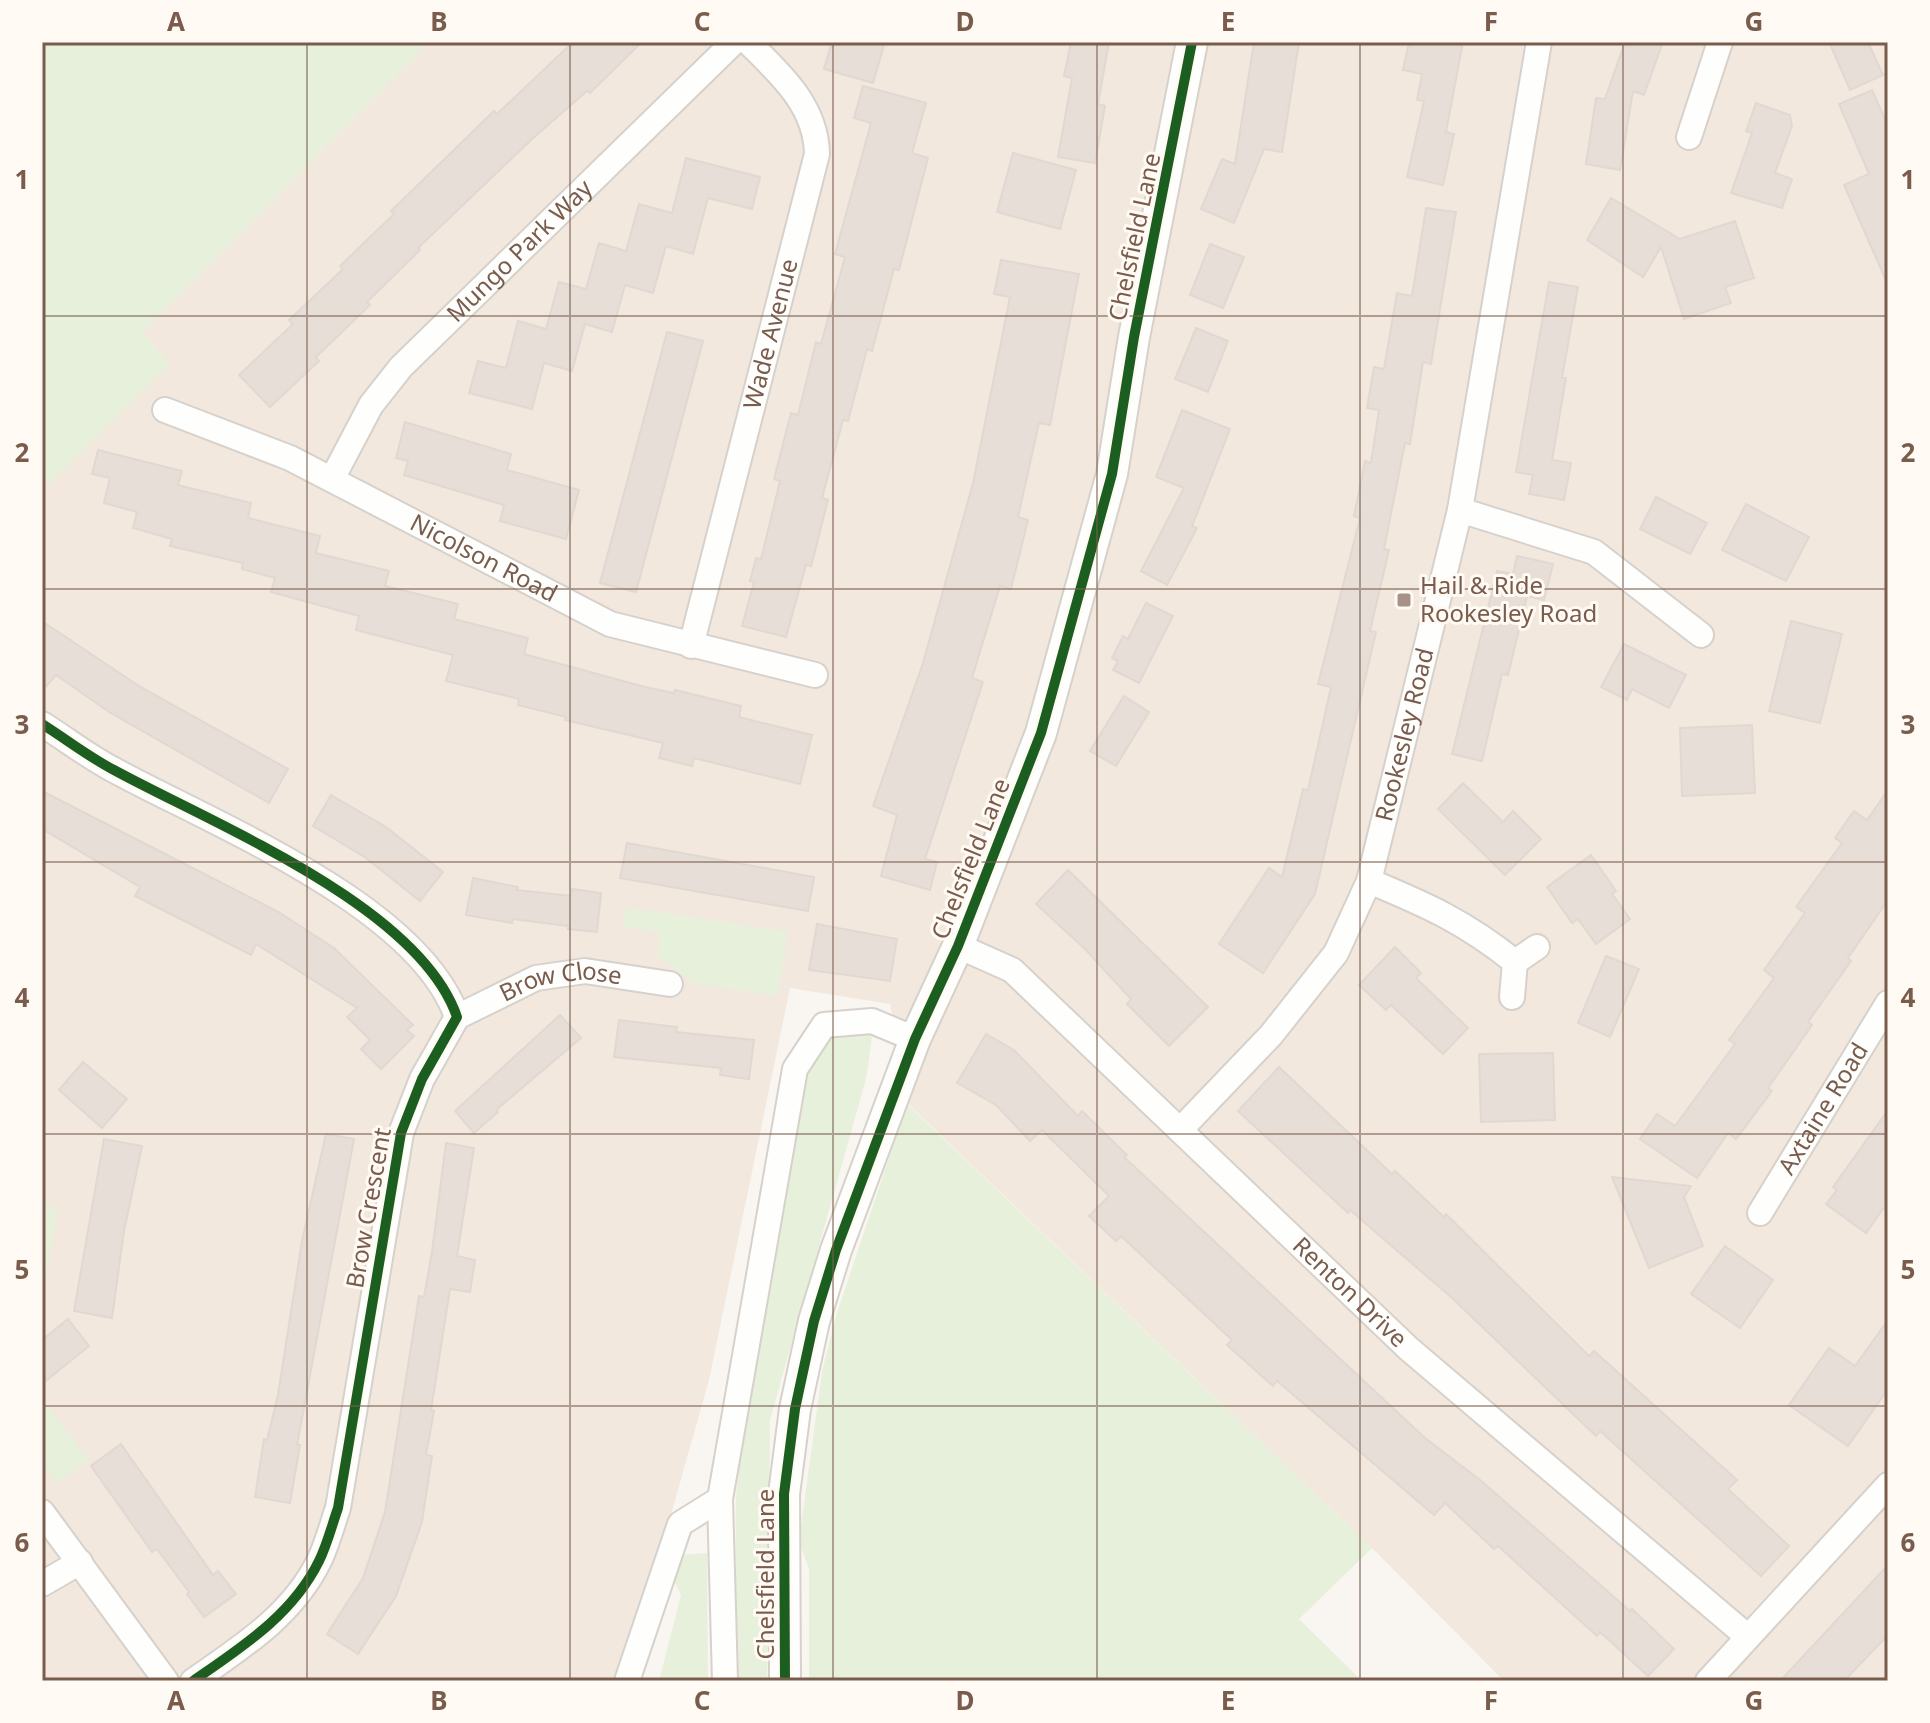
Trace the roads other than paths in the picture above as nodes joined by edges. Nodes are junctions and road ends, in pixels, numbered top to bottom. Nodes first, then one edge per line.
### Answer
1 (734, 42) edge
2 (748, 42) edge
3 (1192, 42) edge
4 (1539, 42) edge
5 (1720, 42) edge
6 (1689, 137) dead end
7 (165, 410) dead end
8 (332, 479) junction
9 (1460, 510) junction
10 (1701, 635) dead end
11 (691, 646) junction
12 (815, 675) dead end
13 (42, 724) edge
14 (1369, 881) junction
15 (958, 946) junction
16 (1537, 947) dead end
17 (1515, 962) junction
18 (670, 984) dead end
19 (1512, 997) dead end
20 (1888, 1003) edge
21 (457, 1017) junction
22 (915, 1039) junction
23 (1180, 1130) junction
24 (1760, 1213) dead end
25 (1888, 1485) edge
26 (720, 1499) junction
27 (42, 1512) edge
28 (80, 1562) junction
29 (42, 1584) edge
30 (1748, 1637) junction
31 (166, 1681) edge
32 (193, 1681) edge
33 (627, 1681) edge
34 (725, 1681) edge
35 (785, 1681) edge
36 (1708, 1681) edge

1 - 8 street, Mungo Park Way
2 - 11 street, Wade Avenue
3 - 15 street, Chelsfield Lane
4 - 9 street, Rookesley Road
5 - 6 street
7 - 8 street, Nicolson Road
8 - 11 street, Nicolson Road
9 - 10 street
9 - 14 street, Rookesley Road
11 - 12 street, Nicolson Road
13 - 21 street
14 - 17 street
14 - 23 street, Rookesley Road
15 - 22 street, Chelsfield Lane
15 - 23 street, Renton Drive
16 - 17 street
17 - 19 street
18 - 21 street, Brow Close
20 - 24 street, Axtaine Road
21 - 32 street, Brow Crescent
22 - 26 street, Chelsfield Lane
22 - 35 street, Chelsfield Lane
23 - 30 street, Renton Drive
25 - 30 street
26 - 33 street, Chelsfield Lane
26 - 34 street, Chelsfield Lane
27 - 28 street
28 - 29 street
28 - 31 street
30 - 36 street

